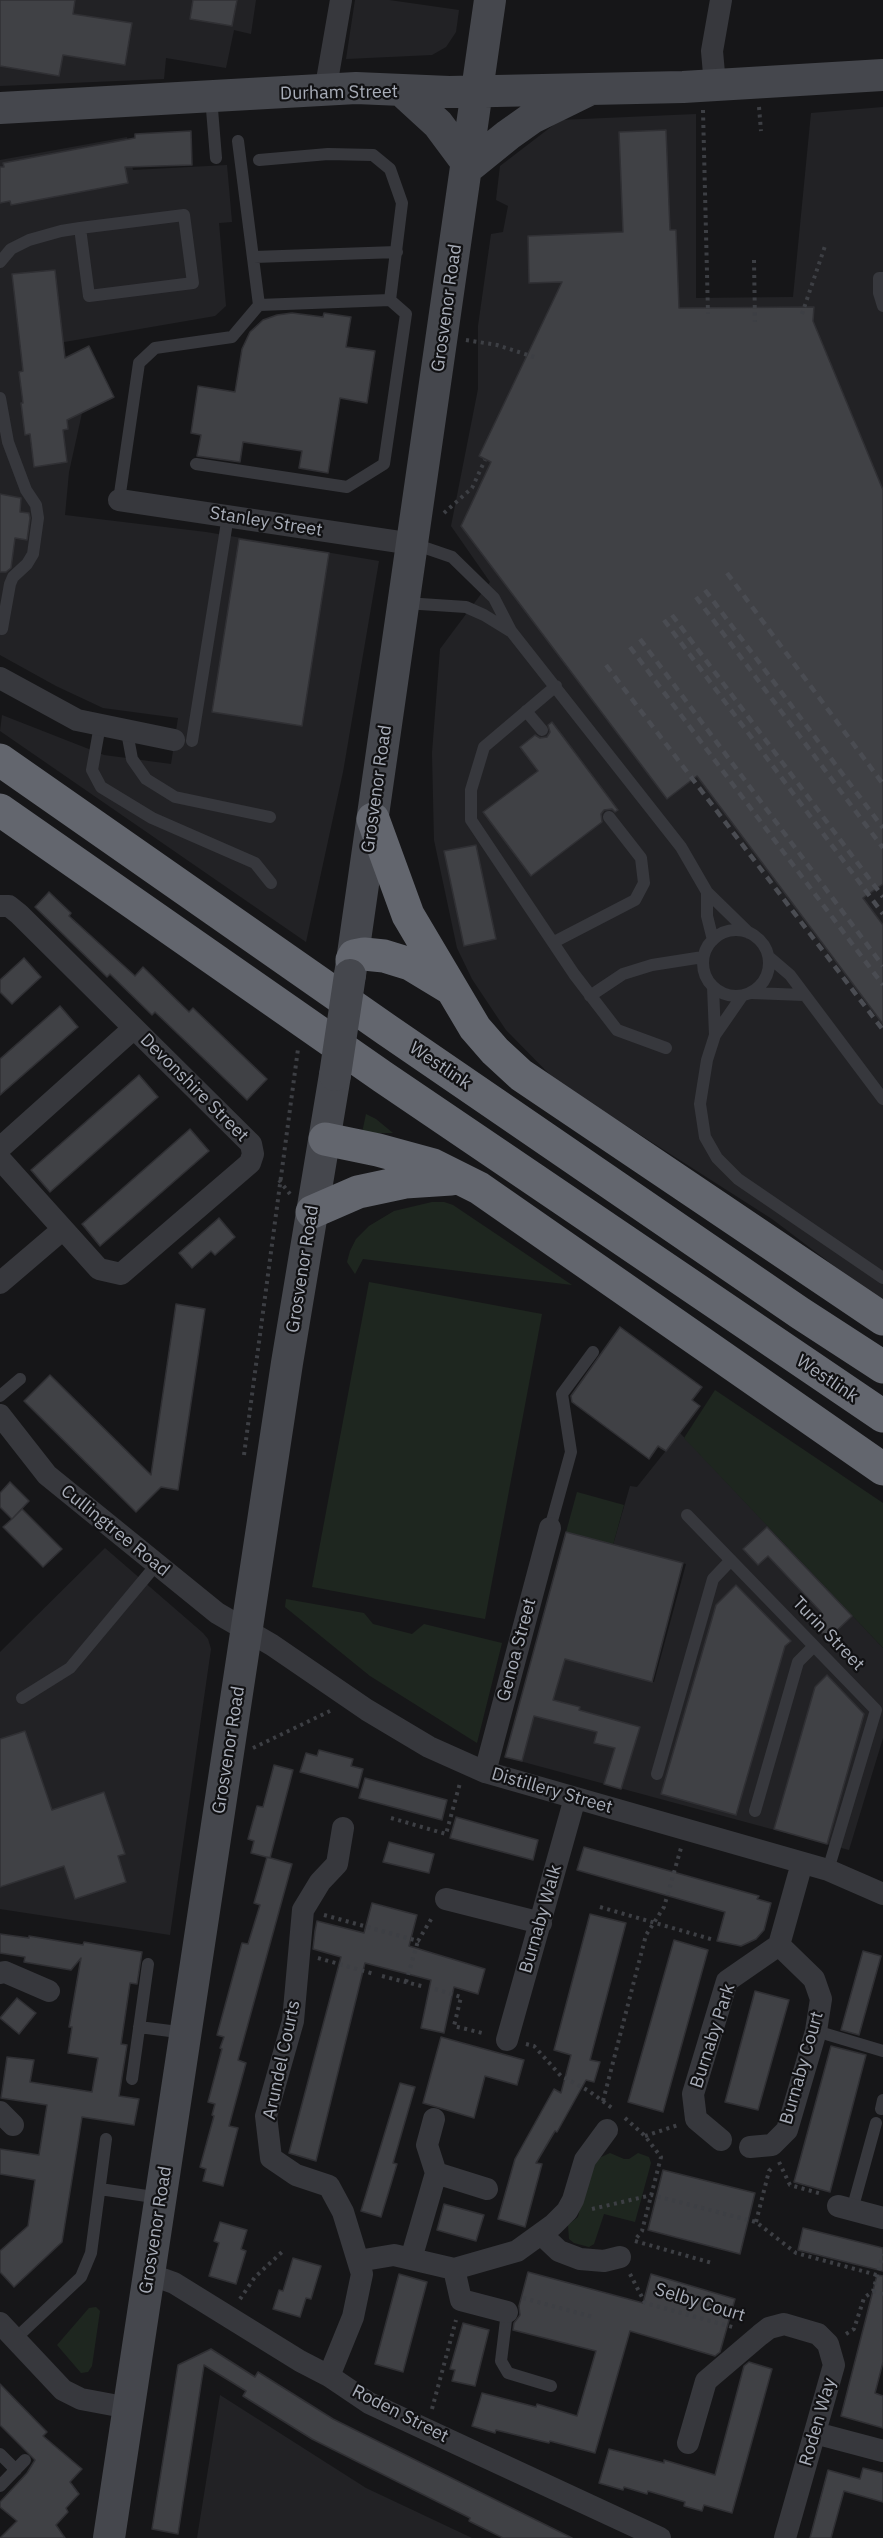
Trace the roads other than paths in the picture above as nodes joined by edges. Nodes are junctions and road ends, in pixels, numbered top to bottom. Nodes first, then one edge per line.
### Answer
1 (340, 0) edge
2 (490, 0) edge
3 (721, 0) edge
4 (883, 75) edge
5 (594, 88) junction
6 (402, 91) junction
7 (477, 91) junction
8 (325, 92) junction
9 (211, 97) junction
10 (709, 97) junction
11 (0, 108) edge
12 (238, 141) dead end
13 (216, 158) dead end
14 (259, 160) dead end
15 (467, 166) junction
16 (80, 228) junction
17 (396, 252) junction
18 (254, 257) junction
19 (0, 262) edge
20 (883, 278) edge
21 (390, 300) junction
22 (259, 305) junction
23 (883, 306) edge
24 (0, 398) edge
25 (196, 464) dead end
26 (119, 500) joint
27 (228, 516) junction
28 (413, 544) junction
29 (404, 603) junction
30 (2, 628) dead end
31 (512, 632) junction
32 (0, 678) edge
33 (556, 686) junction
34 (526, 711) junction
35 (100, 725) junction
36 (542, 729) dead end
37 (127, 732) junction
38 (183, 741) joint
39 (0, 760) edge
40 (0, 810) edge
41 (270, 817) dead end
42 (609, 817) dead end
43 (373, 819) junction
44 (271, 883) dead end
45 (707, 892) junction
46 (0, 906) edge
47 (749, 933) junction
48 (712, 940) junction
49 (554, 942) junction
50 (704, 957) junction
51 (769, 957) junction
52 (351, 968) junction
53 (713, 987) junction
54 (452, 989) junction
55 (747, 994) junction
56 (804, 995) junction
57 (590, 996) junction
58 (134, 1028) junction
59 (715, 1035) junction
60 (666, 1048) dead end
61 (883, 1099) edge
62 (325, 1139) junction
63 (0, 1157) edge
64 (462, 1178) junction
65 (312, 1212) junction
66 (62, 1230) junction
67 (883, 1278) edge
68 (0, 1283) edge
69 (883, 1318) edge
70 (593, 1352) dead end
71 (883, 1367) edge
72 (20, 1379) dead end
73 (0, 1396) edge
74 (0, 1415) edge
75 (883, 1416) edge
76 (883, 1470) edge
77 (687, 1515) dead end
78 (550, 1528) joint
79 (732, 1560) junction
80 (156, 1565) junction
81 (246, 1630) junction
82 (814, 1646) junction
83 (22, 1698) dead end
84 (475, 1768) junction
85 (657, 1774) dead end
86 (575, 1798) junction
87 (755, 1810) dead end
88 (344, 1828) dead end
89 (802, 1863) junction
90 (828, 1870) junction
91 (883, 1894) edge
92 (446, 1899) road end
93 (541, 1923) junction
94 (779, 1945) junction
95 (148, 1964) dead end
96 (0, 1973) edge
97 (49, 1991) dead end
98 (139, 2027) junction
99 (816, 2031) junction
100 (186, 2033) junction
101 (507, 2040) road end
102 (883, 2051) edge
103 (132, 2079) dead end
104 (434, 2119) dead end
105 (876, 2123) dead end
106 (607, 2130) dead end
107 (106, 2139) dead end
108 (721, 2140) dead end
109 (767, 2151) road end
110 (436, 2174) junction
111 (100, 2188) junction
112 (487, 2189) dead end
113 (161, 2198) junction
114 (845, 2208) joint
115 (883, 2218) edge
116 (541, 2234) junction
117 (627, 2249) road end
118 (411, 2259) junction
119 (358, 2261) junction
120 (454, 2269) junction
121 (149, 2274) junction
122 (507, 2312) joint
123 (8, 2331) edge
124 (329, 2376) junction
125 (551, 2386) dead end
126 (129, 2408) junction
127 (815, 2433) junction
128 (688, 2443) dead end
129 (883, 2451) edge
130 (0, 2454) edge
131 (25, 2460) dead end
132 (16, 2470) junction
133 (0, 2486) edge
134 (109, 2538) edge
135 (660, 2538) edge
136 (785, 2538) edge

1 - 8 street
2 - 7 main road, Grosvenor Road
3 - 10 street
4 - 10 main road, Durham Street
5 - 7 main road, Durham Street
5 - 10 main road, Durham Street
5 - 15 main road
6 - 7 main road, Durham Street
6 - 8 main road, Durham Street
6 - 15 main road
7 - 15 main road, Grosvenor Road
8 - 9 main road, Durham Street
9 - 11 main road, Durham Street
9 - 13 lane
12 - 18 lane
14 - 17 lane
15 - 28 main road, Grosvenor Road
16 - 16 lane
16 - 19 lane
17 - 18 lane
17 - 21 lane
18 - 22 lane
20 - 23 lane
21 - 22 lane
21 - 25 lane
22 - 26 lane
24 - 30 lane
26 - 27 street, Stanley Street
27 - 28 street, Stanley Street
27 - 38 lane
28 - 29 main road, Grosvenor Road
28 - 31 lane
29 - 31 lane
29 - 43 main road, Grosvenor Road
31 - 33 lane
32 - 35 street
33 - 34 lane
33 - 45 lane
34 - 36 lane
34 - 49 lane
35 - 37 street
35 - 44 lane
37 - 38 street
37 - 41 lane
39 - 71 highway, Westlink
40 - 75 highway, Westlink
42 - 49 lane
43 - 52 main road, Grosvenor Road
43 - 54 highway
45 - 47 lane
45 - 48 lane
46 - 58 street, Devonshire Street
47 - 48 lane
47 - 51 lane
48 - 50 lane
49 - 57 lane
50 - 53 lane
50 - 57 lane
51 - 55 lane
51 - 56 lane
52 - 54 highway
52 - 62 main road, Grosvenor Road, bridge
53 - 55 lane
53 - 59 lane
54 - 69 highway
55 - 56 lane
55 - 59 lane
56 - 61 lane
57 - 60 lane
58 - 63 street
58 - 66 street, Devonshire Street
59 - 67 lane
62 - 64 highway
62 - 65 main road, Grosvenor Road
63 - 66 street
64 - 65 highway
64 - 76 highway
65 - 81 main road, Grosvenor Road
66 - 68 street
70 - 78 lane
72 - 73 lane
74 - 80 street, Cullingtree Road
77 - 79 lane, Turin Street
78 - 84 street, Genoa Street
79 - 82 lane, Turin Street
79 - 85 lane
80 - 81 street, Cullingtree Road
80 - 83 lane
81 - 84 street, Distillery Street
81 - 100 main road, Grosvenor Road
82 - 87 lane
82 - 90 lane, Turin Street
84 - 86 street, Distillery Street
86 - 89 street, Distillery Street
86 - 93 street, Burnaby Walk
88 - 119 street, Arundel Courts
89 - 90 street, Distillery Street
89 - 94 street
90 - 91 street, Distillery Street
92 - 93 street
93 - 101 street, Burnaby Walk
94 - 99 street, Burnaby Court
94 - 108 street, Burnaby Park
95 - 98 lane
96 - 97 street
98 - 100 lane
98 - 103 lane
99 - 102 lane
99 - 109 street, Burnaby Court
100 - 113 main road, Grosvenor Road
104 - 110 street
105 - 114 lane
106 - 116 street
107 - 111 lane
110 - 112 street
110 - 118 street
111 - 113 lane
111 - 123 lane
113 - 121 main road, Grosvenor Road
114 - 115 street
116 - 117 street
116 - 120 street
118 - 119 street
118 - 120 street
119 - 124 street
120 - 122 street
121 - 124 street, Roden Street
121 - 126 main road, Grosvenor Road
122 - 125 lane
123 - 126 street
124 - 135 street, Roden Street
126 - 134 main road, Grosvenor Road
127 - 128 street, Roden Way
127 - 129 street
127 - 136 street, Roden Way
130 - 132 lane
131 - 132 lane
132 - 133 lane

